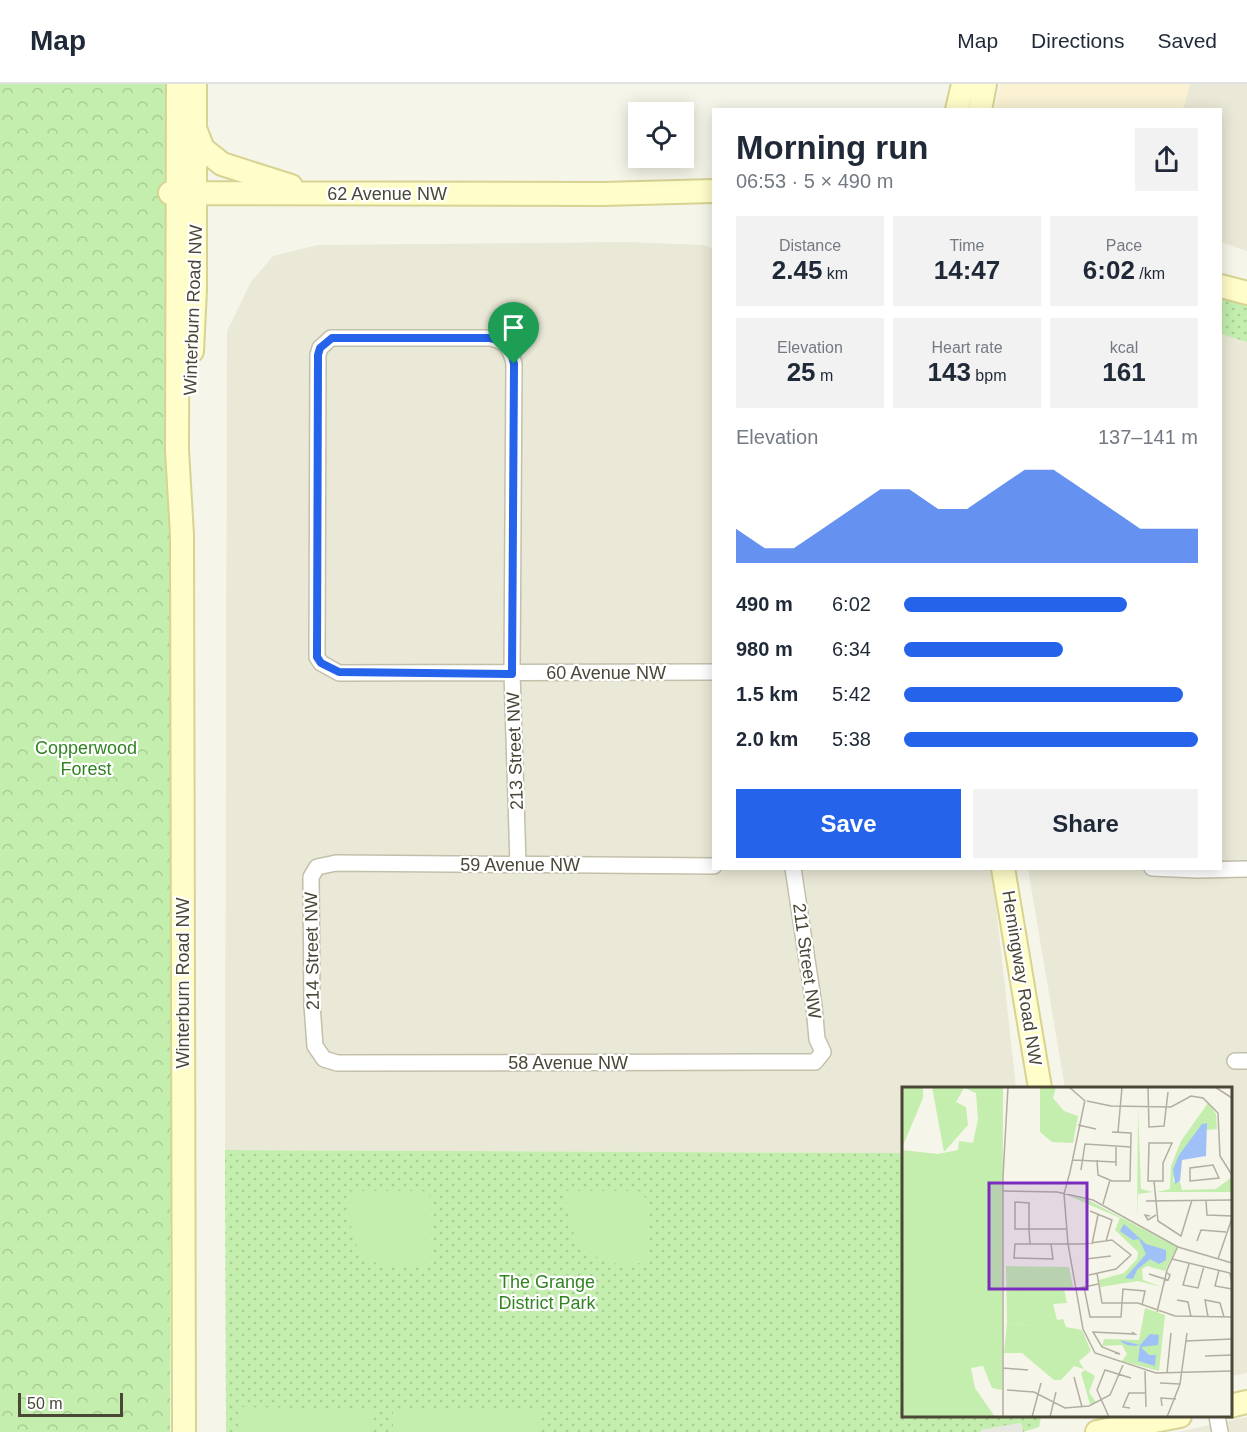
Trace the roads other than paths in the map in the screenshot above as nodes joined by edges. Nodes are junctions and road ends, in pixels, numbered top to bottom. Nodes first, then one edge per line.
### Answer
1 (178, 84) edge
2 (195, 84) edge
3 (963, 84) edge
4 (985, 84) edge
5 (957, 108) edge
6 (980, 108) edge
7 (195, 128) junction
8 (712, 191) edge
9 (181, 193) junction
10 (316, 194) junction
11 (603, 194) junction
12 (712, 202) edge
13 (1222, 270) edge
14 (1247, 278) edge
15 (1222, 286) edge
16 (1247, 293) edge
17 (321, 663) joint
18 (712, 672) edge
19 (512, 674) junction
20 (327, 864) joint
21 (518, 864) junction
22 (712, 866) edge
23 (1247, 869) edge
24 (793, 870) edge
25 (1004, 870) edge
26 (1222, 870) edge
27 (315, 1047) joint
28 (823, 1052) joint
29 (1040, 1087) edge
30 (1247, 1402) edge
31 (1232, 1406) edge
32 (1094, 1417) edge
33 (1175, 1417) edge
34 (1217, 1417) edge
35 (184, 1432) edge
36 (1096, 1432) edge
37 (1220, 1432) edge

1 - 9 main road, Winterburn Road NW
2 - 7 main road, Winterburn Road NW
3 - 5 main road
4 - 6 main road
7 - 9 main road, Winterburn Road NW
7 - 10 main road
8 - 11 main road, 62 Avenue NW
9 - 10 main road, 62 Avenue NW
9 - 35 main road, Winterburn Road NW
10 - 11 main road, 62 Avenue NW
11 - 12 main road, 62 Avenue NW
13 - 14 main road
15 - 16 main road
17 - 19 street, 60 Avenue NW
17 - 19 street, 213 Street NW
18 - 19 street, 60 Avenue NW
19 - 21 street, 213 Street NW
20 - 21 street, 59 Avenue NW
20 - 27 street, 214 Street NW
21 - 22 street, 59 Avenue NW
23 - 26 street
24 - 28 street, 211 Street NW
25 - 29 main road, Hemingway Road NW
27 - 28 street, 58 Avenue NW
30 - 31 main road
32 - 36 main road
33 - 36 main road
34 - 37 street

